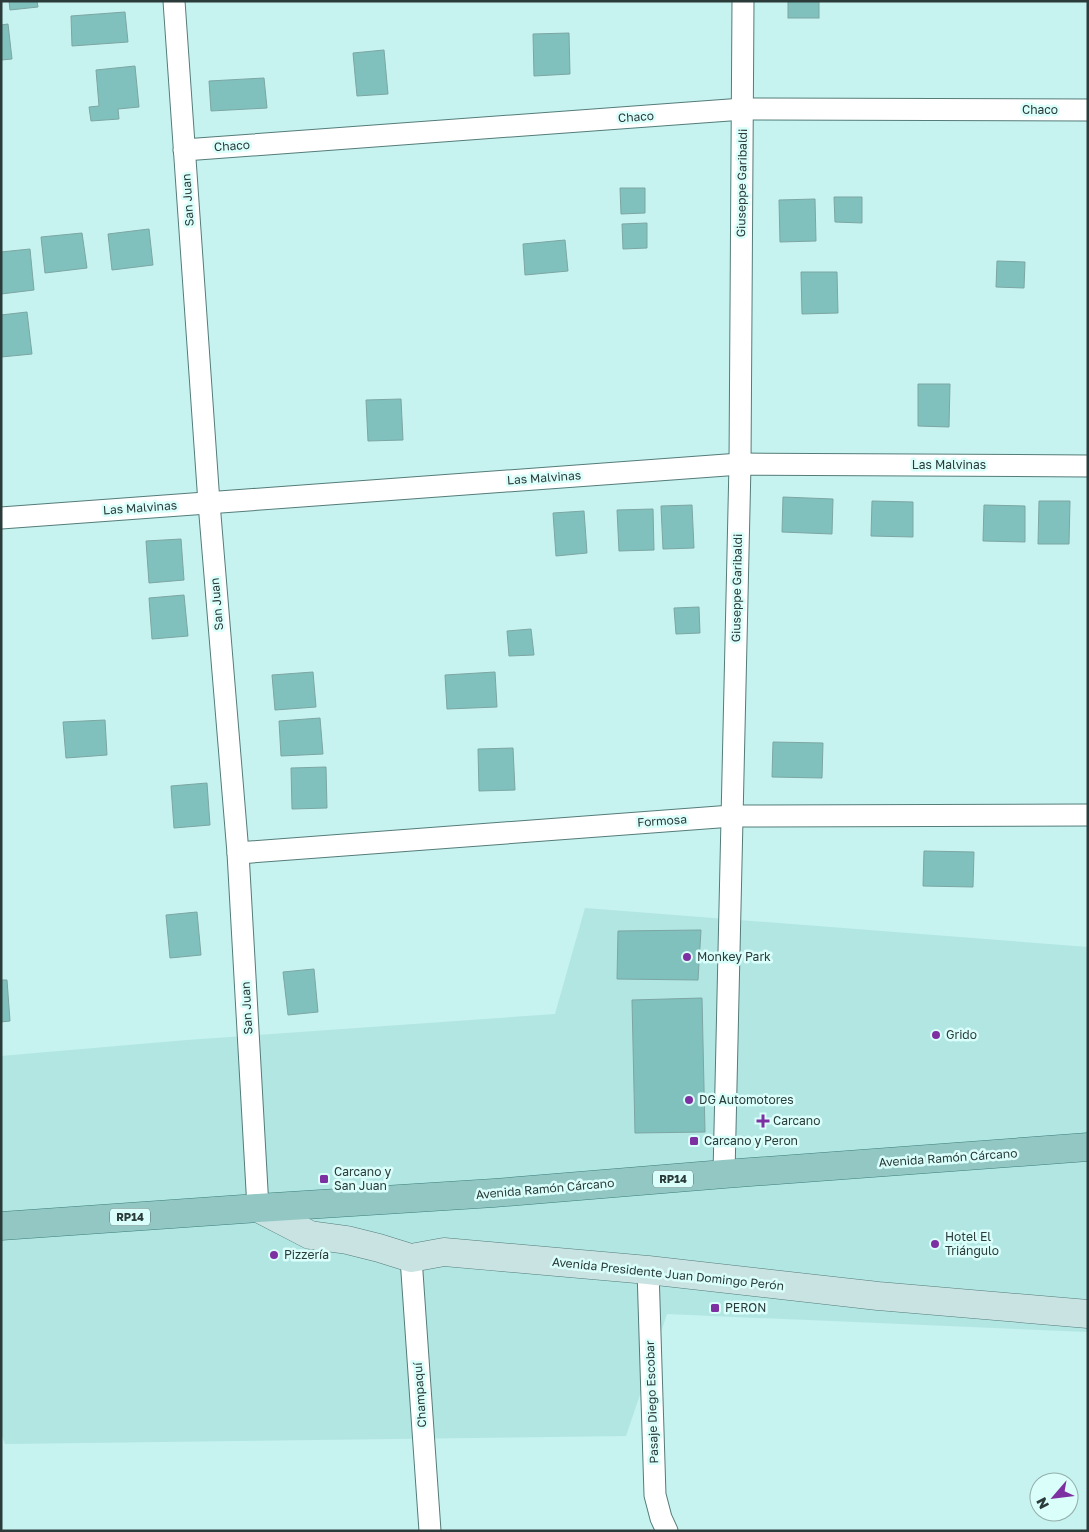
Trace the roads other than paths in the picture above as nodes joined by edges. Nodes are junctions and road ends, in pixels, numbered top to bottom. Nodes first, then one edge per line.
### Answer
1 (174, 1) edge
2 (743, 1) edge
3 (743, 109) junction
4 (1088, 110) edge
5 (184, 150) junction
6 (740, 464) junction
7 (1088, 466) edge
8 (209, 503) junction
9 (1, 518) edge
10 (1088, 815) edge
11 (732, 816) junction
12 (238, 853) junction
13 (1088, 1147) edge
14 (724, 1174) junction
15 (258, 1208) junction
16 (1, 1226) edge
17 (411, 1258) junction
18 (648, 1270) junction
19 (1088, 1314) edge
20 (430, 1531) edge
21 (667, 1531) edge

1 - 5 street, San Juan
2 - 3 street, Giuseppe Garibaldi
3 - 4 street, Chaco
3 - 5 street, Chaco
3 - 6 street, Giuseppe Garibaldi
5 - 8 street, San Juan
6 - 7 street, Las Malvinas
6 - 8 street, Las Malvinas
6 - 11 street, Giuseppe Garibaldi
8 - 9 street, Las Malvinas
8 - 12 street, San Juan
10 - 11 street, Formosa
11 - 12 street, Formosa
11 - 14 street, Giuseppe Garibaldi
12 - 15 street, San Juan
13 - 14 main road, Avenida Ramón Cárcano / RP14
14 - 15 main road, Avenida Ramón Cárcano / RP14
15 - 16 main road, Avenida Ramón Cárcano / RP14
15 - 17 main road, Avenida Presidente Juan Domingo Perón
17 - 18 main road, Avenida Presidente Juan Domingo Perón
17 - 20 street, Champaquí
18 - 19 main road, Avenida Presidente Juan Domingo Perón
18 - 21 street, Pasaje Diego Escobar

